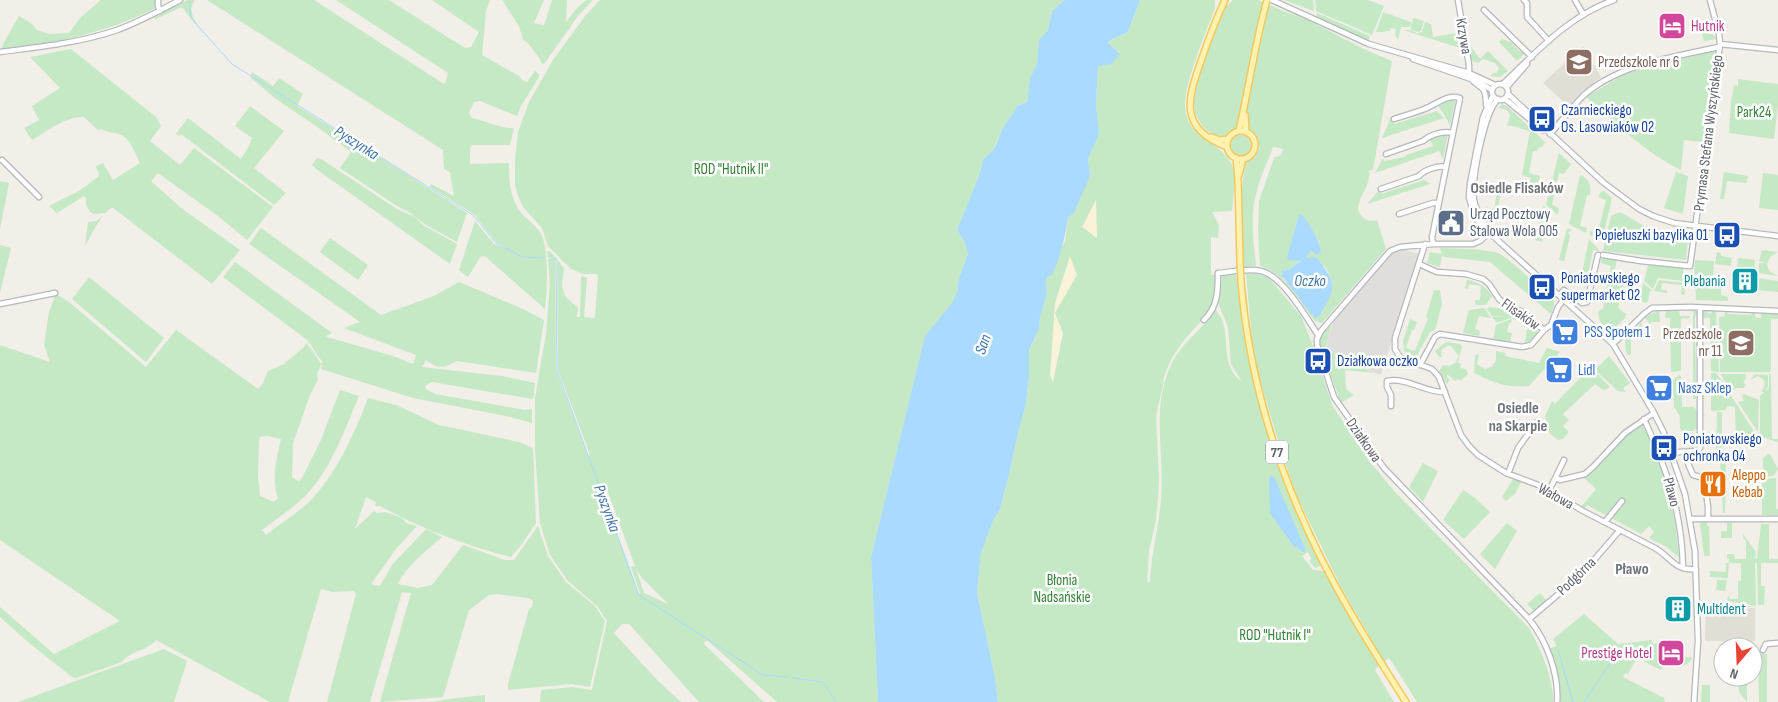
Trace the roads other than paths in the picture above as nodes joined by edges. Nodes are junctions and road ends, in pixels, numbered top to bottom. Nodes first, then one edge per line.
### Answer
1 (158, 0) edge
2 (180, 0) edge
3 (1220, 0) edge
4 (1225, 0) edge
5 (1268, 0) edge
6 (1272, 0) edge
7 (1458, 0) edge
8 (1524, 0) edge
9 (1575, 0) edge
10 (1614, 0) edge
11 (1710, 0) edge
12 (1484, 10) dead end
13 (160, 11) junction
14 (1218, 13) junction
15 (1583, 14) junction
16 (1549, 41) junction
17 (1720, 45) junction
18 (1778, 50) edge
19 (0, 52) edge
20 (1403, 54) junction
21 (1532, 57) junction
22 (1469, 73) junction
23 (1470, 78) junction
24 (1505, 85) junction
25 (1494, 90) junction
26 (1506, 96) junction
27 (1498, 99) junction
28 (1486, 108) junction
29 (1245, 109) junction
30 (1394, 118) dead end
31 (1239, 131) junction
32 (1246, 132) junction
33 (1453, 133) junction
34 (1550, 134) junction
35 (1206, 135) junction
36 (1228, 140) junction
37 (1227, 147) junction
38 (1386, 154) dead end
39 (1236, 158) junction
40 (1243, 159) junction
41 (1, 160) edge
42 (1446, 167) junction
43 (1238, 178) junction
44 (1381, 189) dead end
45 (39, 197) dead end
46 (1438, 203) junction
47 (1399, 214) dead end
48 (1696, 226) junction
49 (1490, 232) junction
50 (1778, 236) edge
51 (1425, 244) junction
52 (1433, 244) junction
53 (1419, 264) junction
54 (55, 293) dead end
55 (1562, 297) junction
56 (0, 304) edge
57 (1700, 308) junction
58 (1778, 310) edge
59 (1204, 320) dead end
60 (1544, 330) junction
61 (1318, 335) junction
62 (1613, 344) junction
63 (1420, 365) junction
64 (1445, 392) junction
65 (1391, 406) dead end
66 (1654, 412) junction
67 (1644, 419) junction
68 (1536, 423) dead end
69 (1683, 452) junction
70 (1672, 454) junction
71 (1564, 460) dead end
72 (1508, 474) junction
73 (1556, 478) junction
74 (1549, 490) junction
75 (1622, 501) dead end
76 (1708, 518) junction
77 (1778, 518) edge
78 (1690, 519) junction
79 (1605, 522) junction
80 (1620, 530) junction
81 (1683, 568) junction
82 (1696, 569) junction
83 (1529, 619) junction
84 (1778, 643) edge
85 (1763, 650) dead end
86 (1406, 702) edge
87 (1557, 702) edge
88 (1694, 702) edge

1 - 13 street
2 - 13 street
3 - 14 main road
4 - 14 main road
5 - 29 main road, 77
6 - 20 street
7 - 22 street, Krzywa
8 - 16 street
9 - 15 street
10 - 15 street
11 - 17 street, Prymasa Stefana Wyszyńskiego
12 - 21 street
13 - 19 street
14 - 35 main road
15 - 16 street
16 - 21 street
17 - 18 street
17 - 34 street
17 - 48 street, Prymasa Stefana Wyszyńskiego
20 - 22 street
20 - 23 street
21 - 24 street
22 - 23 street, Krzywa
22 - 25 street
23 - 25 street
23 - 28 street
24 - 25 street
24 - 26 street
25 - 27 street
25 - 28 street
26 - 27 street
26 - 34 street
27 - 49 street
28 - 49 street
29 - 31 main road, 77
29 - 32 main road, 77
30 - 33 street
31 - 32 main road
31 - 36 main road
32 - 40 main road, 77
33 - 38 street
33 - 42 street
34 - 48 street
35 - 36 main road
35 - 37 main road
36 - 37 main road
37 - 39 main road
39 - 40 main road
39 - 43 main road, 77
40 - 43 main road, 77
41 - 45 street
42 - 44 street
42 - 46 street
43 - 86 main road, 77, bridge
46 - 47 street
46 - 52 street
48 - 50 street
48 - 55 street, Prymasa Stefana Wyszyńskiego
49 - 52 street
49 - 55 street
51 - 52 street
51 - 53 street, Wałowa
51 - 61 street
53 - 60 street, Flisaków
53 - 63 street, Wałowa
54 - 56 street
55 - 60 street
55 - 62 street
57 - 58 street
57 - 62 street
57 - 69 street
59 - 61 street
60 - 63 street
61 - 83 street, Działkowa
62 - 66 street
63 - 64 street, Wałowa
64 - 65 street
64 - 72 street, Wałowa
66 - 67 street
66 - 70 street
67 - 73 street
67 - 81 street, Pławo
68 - 72 street
69 - 70 street
69 - 76 street
70 - 78 street
71 - 73 street
72 - 74 street, Wałowa
73 - 74 street
74 - 79 street, Wałowa
75 - 79 street
76 - 77 street
76 - 78 street
78 - 82 street
79 - 80 street, Wałowa
80 - 81 street, Wałowa
80 - 83 street, Podgórna
81 - 82 street
82 - 88 street
83 - 87 street, Działkowa
84 - 85 street

